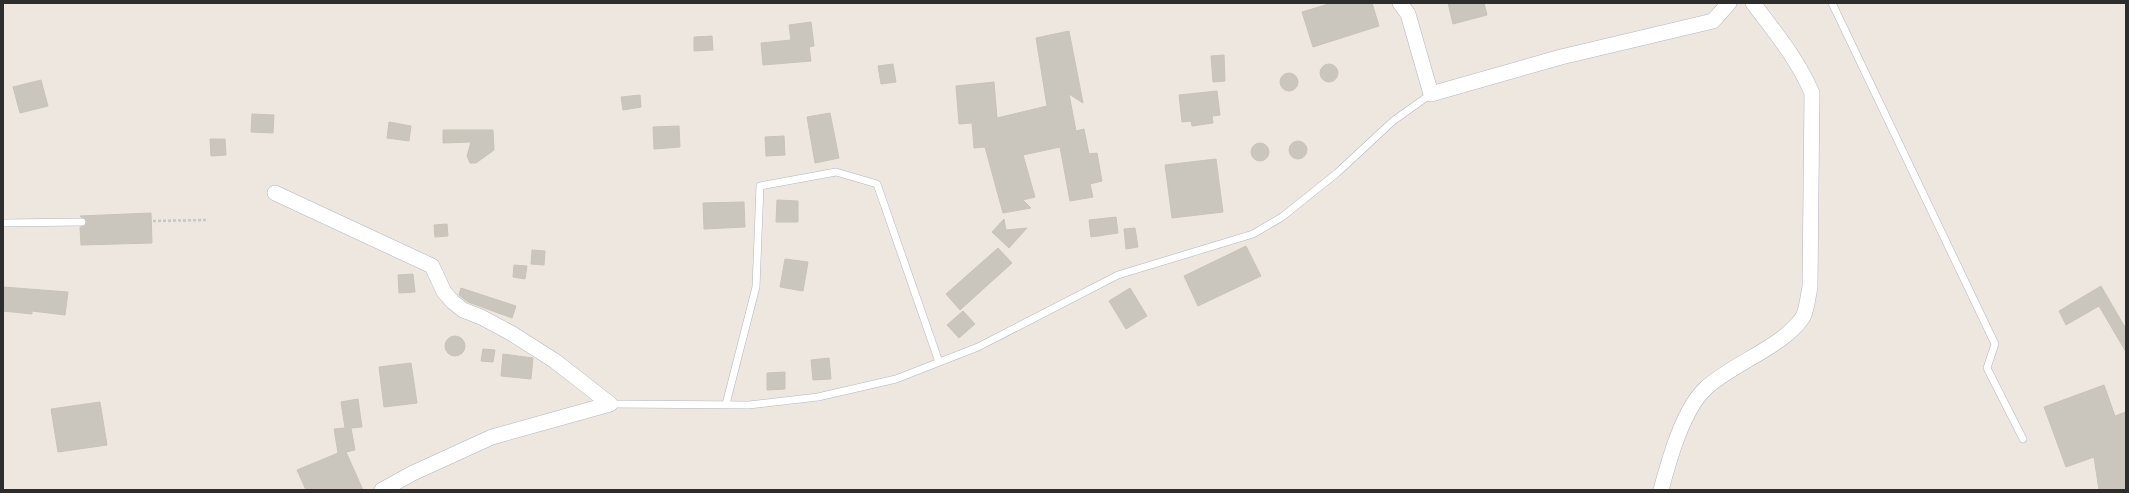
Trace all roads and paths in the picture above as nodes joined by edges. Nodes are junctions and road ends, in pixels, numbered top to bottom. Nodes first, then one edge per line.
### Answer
1 (1400, 3) edge
2 (1729, 3) edge
3 (1753, 3) edge
4 (1832, 3) edge
5 (1431, 94) junction
6 (275, 193) dead end
7 (206, 220) dead end
8 (153, 221) dead end
9 (82, 222) dead end
10 (3, 223) edge
11 (939, 362) junction
12 (610, 404) junction
13 (726, 404) junction
14 (2023, 439) dead end
15 (382, 490) edge
16 (1661, 490) edge

1 - 5 street
2 - 5 street
3 - 16 street
4 - 14 lane
5 - 11 lane
6 - 12 street
7 - 8 path
9 - 10 lane
11 - 13 lane
11 - 13 lane
12 - 13 lane
12 - 15 street

